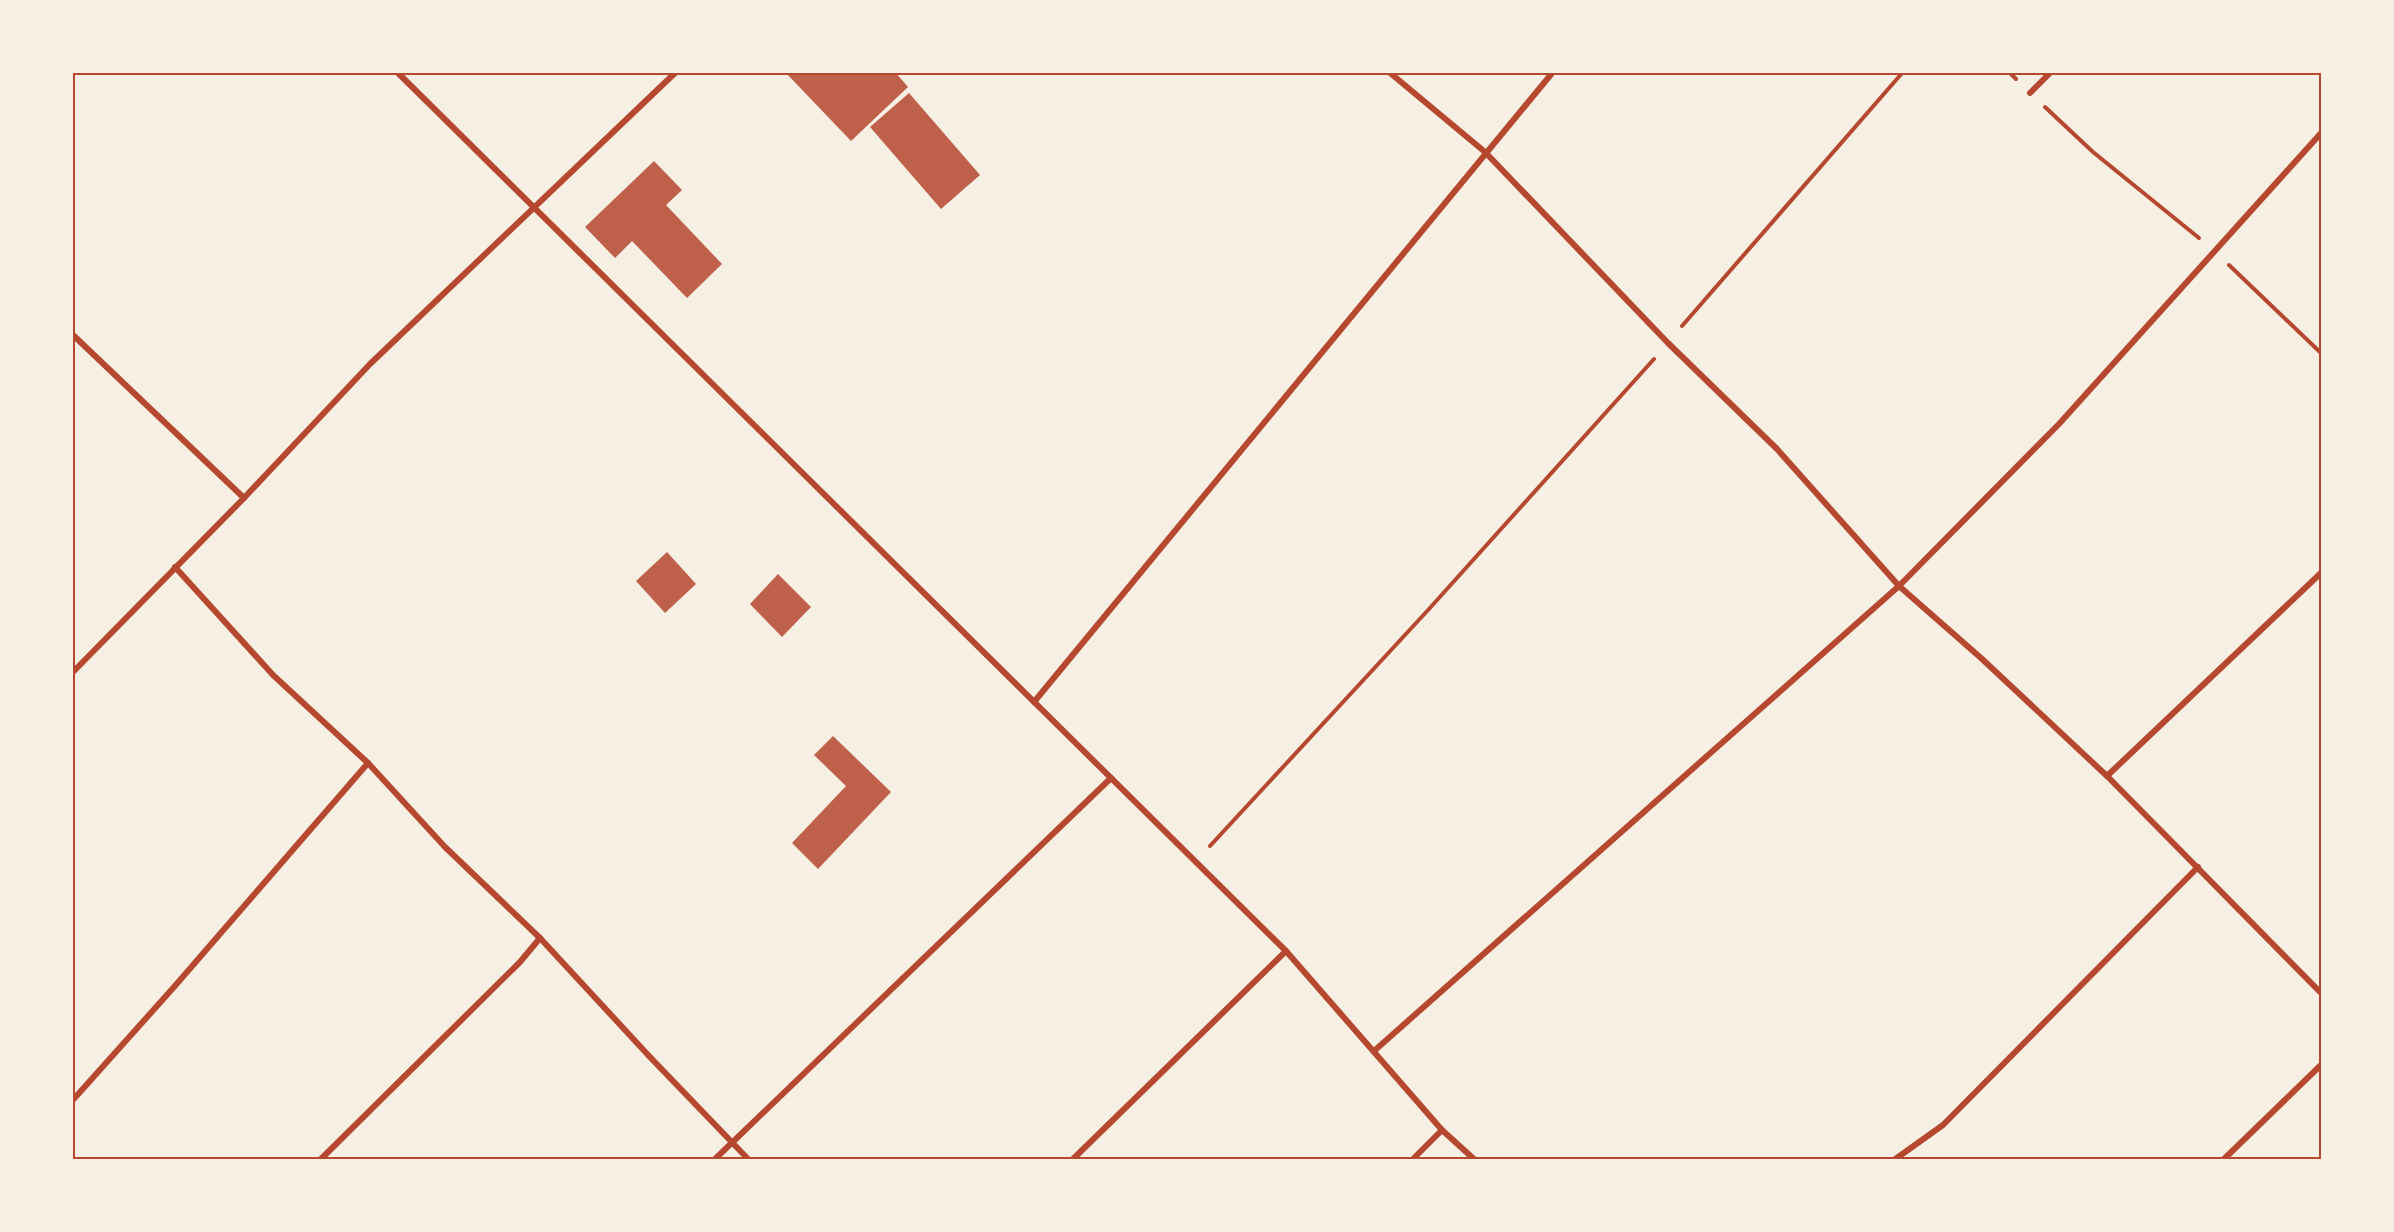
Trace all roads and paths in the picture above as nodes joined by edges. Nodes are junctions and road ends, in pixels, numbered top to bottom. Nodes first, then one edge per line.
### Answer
1 (397, 72) edge
2 (676, 72) edge
3 (1389, 72) edge
4 (1553, 72) edge
5 (1903, 72) edge
6 (2009, 72) edge
7 (2051, 72) edge
8 (2030, 93) junction
9 (2322, 132) edge
10 (1485, 152) junction
11 (534, 206) junction
12 (2216, 252) junction
13 (72, 334) edge
14 (1668, 343) junction
15 (2322, 354) edge
16 (244, 498) junction
17 (175, 567) junction
18 (2322, 572) edge
19 (1899, 586) junction
20 (72, 673) edge
21 (1034, 702) junction
22 (368, 763) junction
23 (2107, 776) junction
24 (1111, 778) junction
25 (1195, 862) junction
26 (2198, 867) junction
27 (540, 938) junction
28 (1286, 951) junction
29 (2322, 994) edge
30 (1374, 1051) junction
31 (2322, 1064) edge
32 (72, 1101) edge
33 (1442, 1130) junction
34 (732, 1142) junction
35 (320, 1160) edge
36 (714, 1160) edge
37 (749, 1160) edge
38 (1072, 1160) edge
39 (1412, 1160) edge
40 (1475, 1160) edge
41 (1894, 1160) edge
42 (2223, 1160) edge

1 - 11 street
2 - 11 street
3 - 10 street
4 - 10 street
5 - 14 path
6 - 8 path
7 - 8 street
8 - 12 path
9 - 12 street
10 - 14 street
10 - 21 street
11 - 16 street
11 - 21 street
12 - 15 path
12 - 19 street
13 - 16 street
14 - 19 street
14 - 25 path
16 - 17 street
17 - 20 street
17 - 22 street
18 - 23 street
19 - 23 street
19 - 30 street
21 - 24 street
22 - 27 street
22 - 32 street
23 - 26 street
24 - 25 street
24 - 34 street
25 - 28 street
26 - 29 street
26 - 41 street
27 - 34 street
27 - 35 street
28 - 30 street
28 - 38 street
30 - 33 street
31 - 42 street
33 - 39 street
33 - 40 street
34 - 36 street
34 - 37 street

